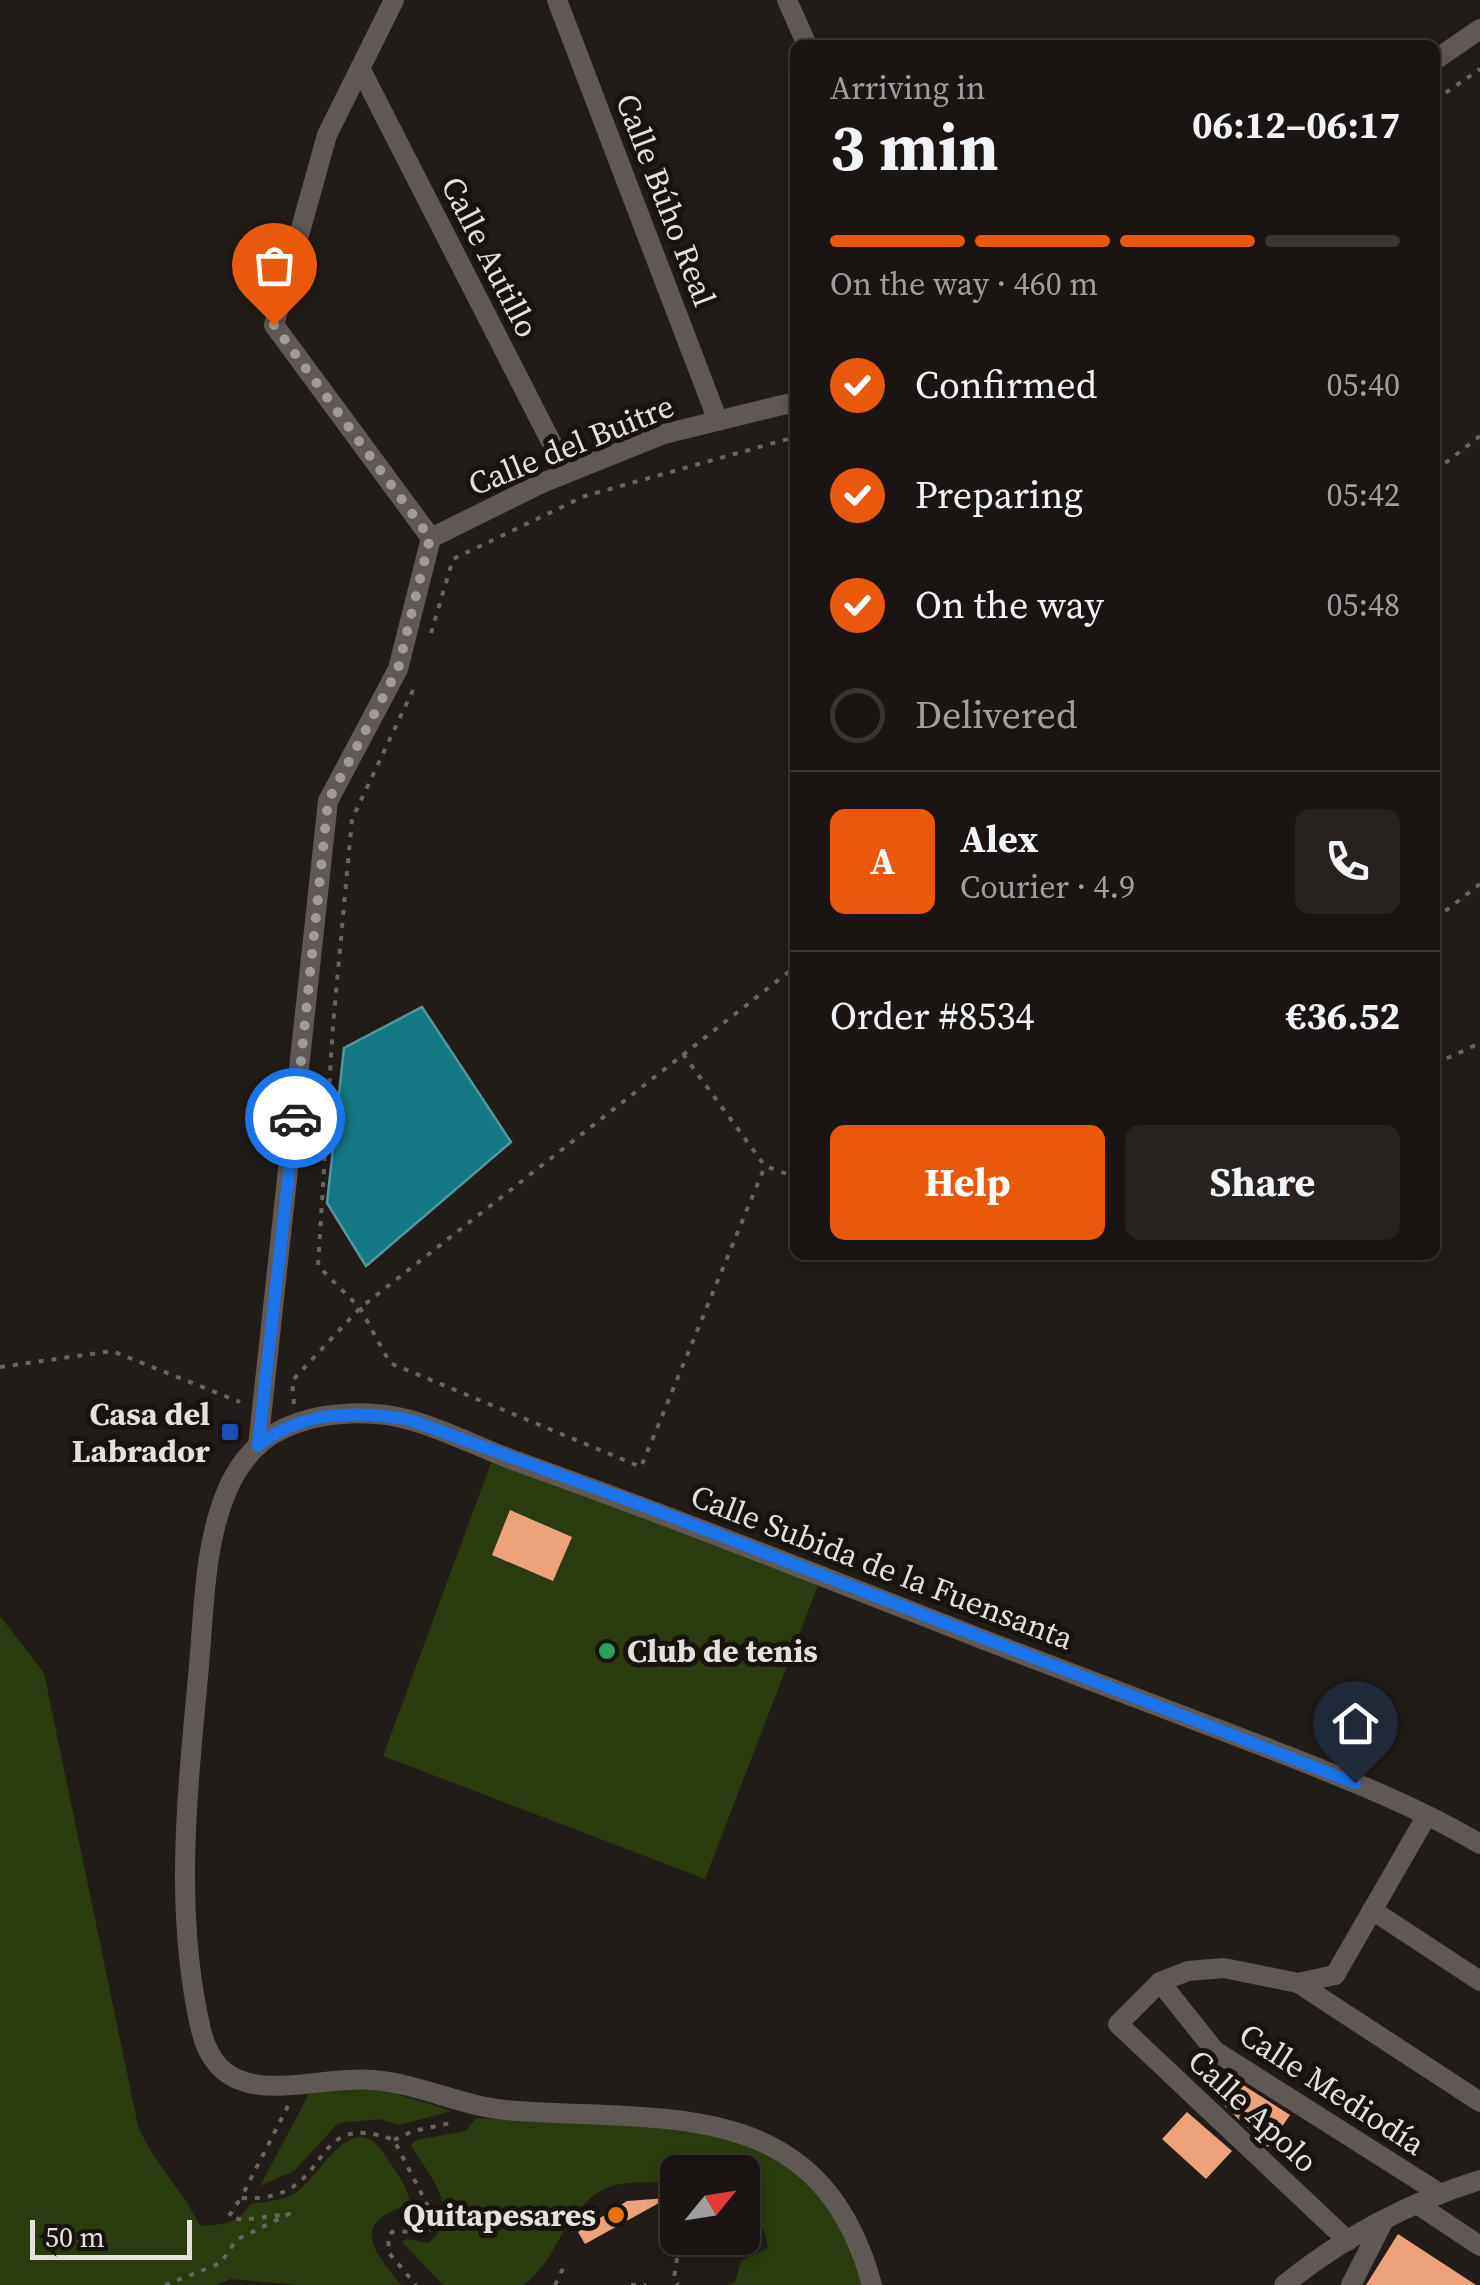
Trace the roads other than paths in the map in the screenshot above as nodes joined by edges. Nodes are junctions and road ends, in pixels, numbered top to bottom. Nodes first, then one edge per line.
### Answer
1 (394, 0) edge
2 (557, 0) edge
3 (787, 0) edge
4 (1480, 29) edge
5 (806, 40) edge
6 (1440, 57) edge
7 (360, 68) junction
8 (790, 403) edge
9 (718, 421) junction
10 (566, 473) junction
11 (430, 538) junction
12 (258, 1446) junction
13 (1426, 1817) junction
14 (1480, 1818) edge
15 (1474, 1841) edge
16 (1372, 1910) junction
17 (1480, 1981) edge
18 (1160, 1982) junction
19 (1298, 1982) junction
20 (1480, 2102) edge
21 (1480, 2180) edge
22 (1440, 2193) junction
23 (1417, 2204) junction
24 (1382, 2222) junction
25 (1348, 2241) junction
26 (1480, 2246) edge
27 (872, 2285) edge
28 (1284, 2285) edge
29 (1351, 2285) edge

1 - 7 street
2 - 9 street, Calle Búho Real
3 - 5 street
4 - 6 street
7 - 10 street, Calle Autillo
7 - 11 street
8 - 9 street, Calle del Buitre
9 - 10 street, Calle del Buitre
10 - 11 street, Calle del Buitre
11 - 12 street
12 - 13 street, Calle Subida de la Fuensanta
12 - 27 street, Calle Subida de la Fuensanta
13 - 15 street, Calle Subida de la Fuensanta
13 - 16 street
14 - 15 street
16 - 17 street
16 - 19 street
18 - 19 street
18 - 22 street, Calle Mediodía
18 - 25 street, Calle Apolo
19 - 20 street
21 - 22 street
22 - 23 street
23 - 24 street
23 - 26 street
24 - 25 street
24 - 29 street
25 - 28 street

